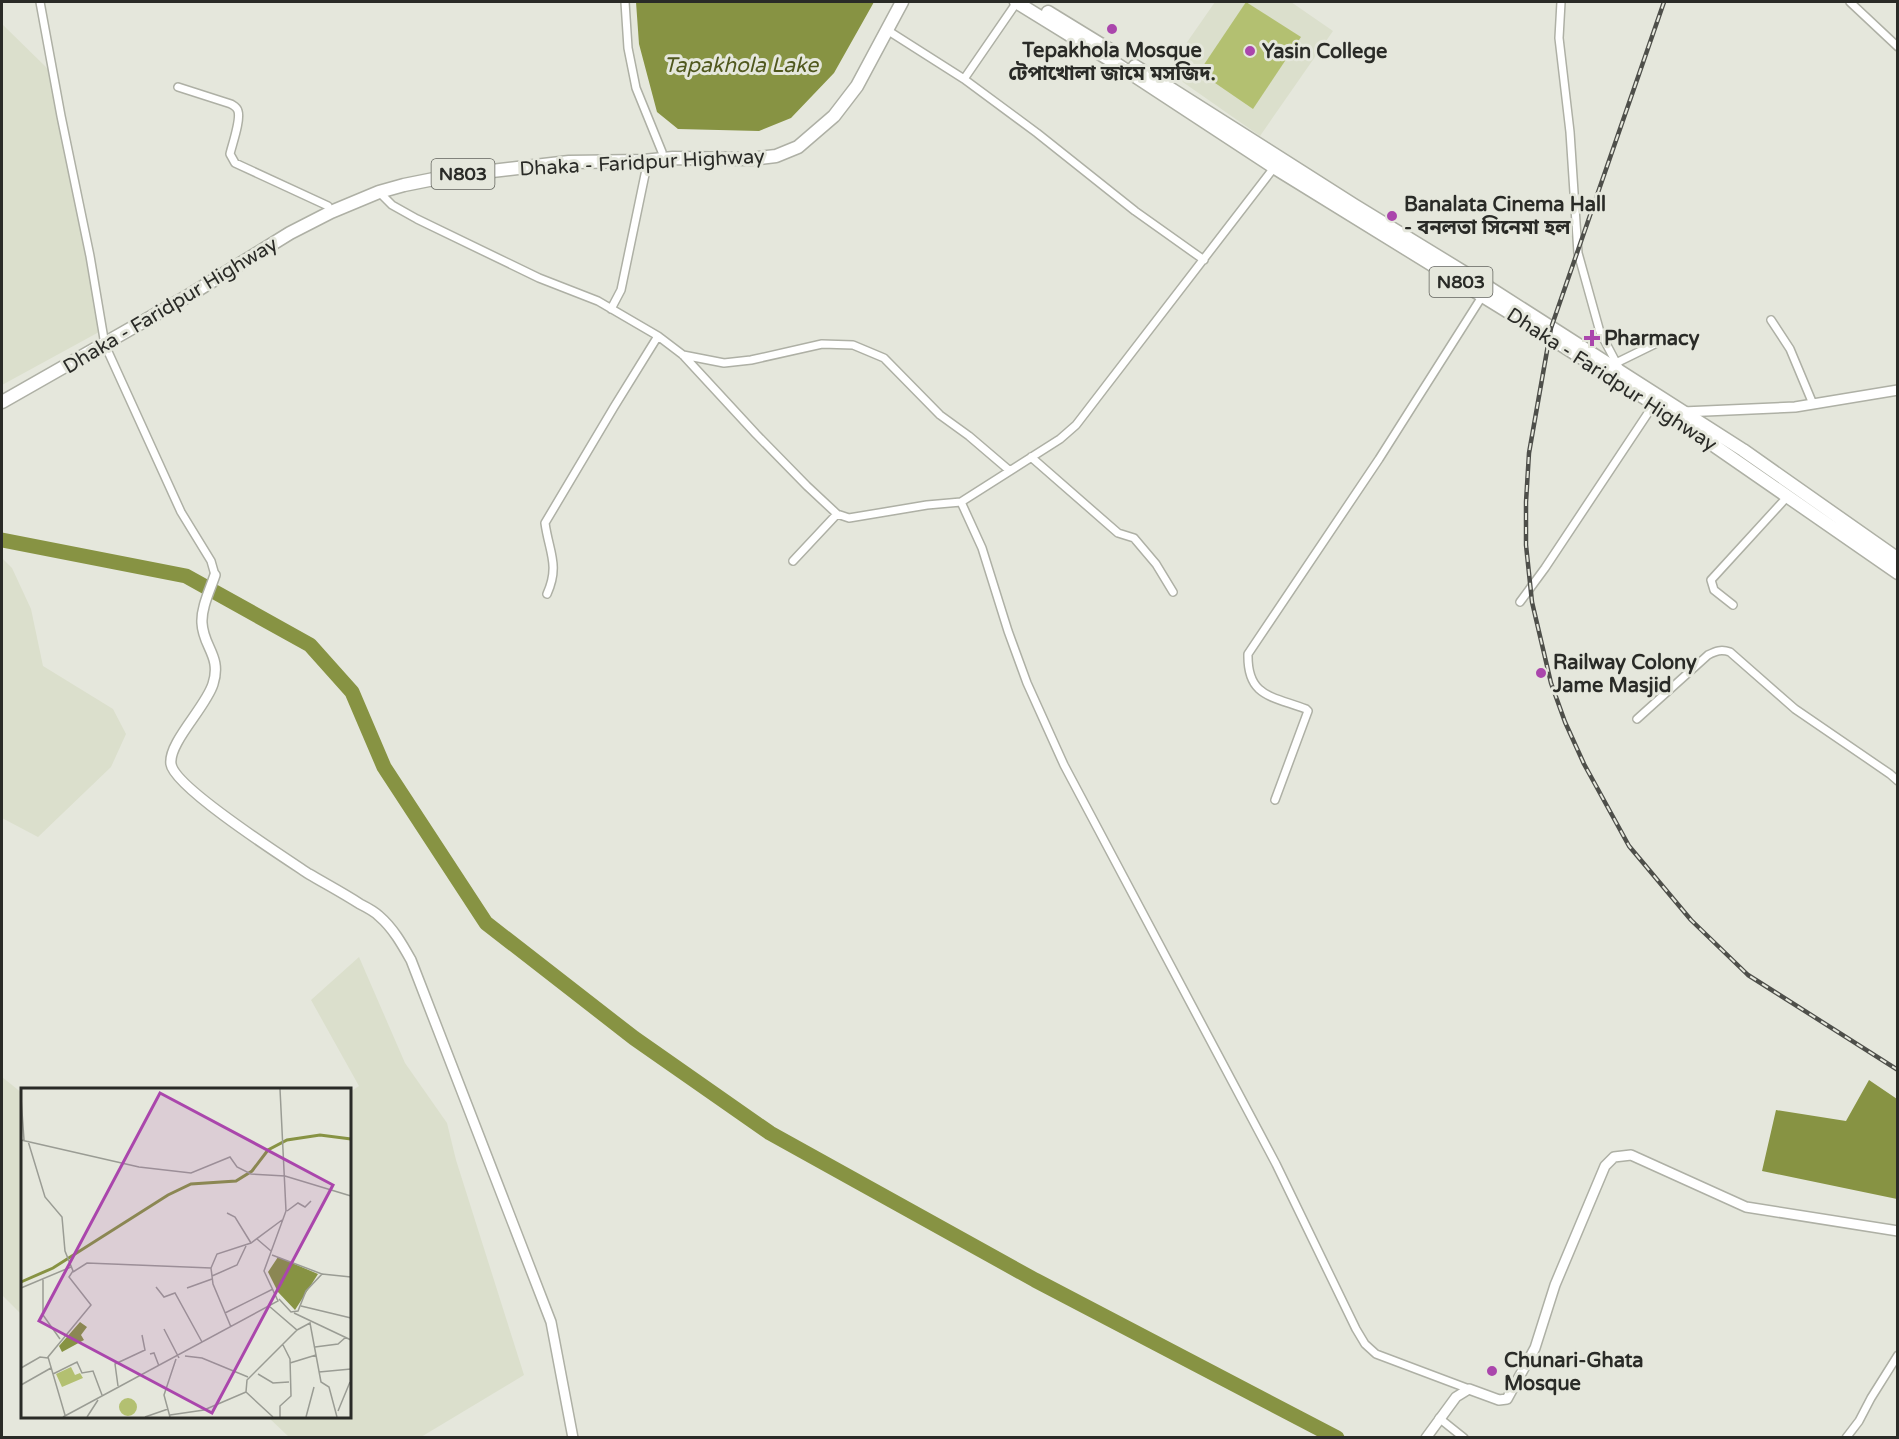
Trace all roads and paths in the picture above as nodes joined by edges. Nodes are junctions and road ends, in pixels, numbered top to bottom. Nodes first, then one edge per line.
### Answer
1 (40, 2) edge
2 (625, 2) edge
3 (894, 2) edge
4 (902, 2) edge
5 (1017, 2) edge
6 (1032, 2) edge
7 (1561, 2) edge
8 (1851, 2) edge
9 (887, 30) junction
10 (1898, 47) edge
11 (1117, 59) junction
12 (964, 79) junction
13 (178, 87) dead end
14 (832, 113) junction
15 (662, 152) junction
16 (644, 158) junction
17 (1277, 163) junction
18 (503, 166) junction
19 (379, 192) junction
20 (327, 206) junction
21 (1353, 209) junction
22 (242, 258) junction
23 (1204, 260) junction
24 (1483, 295) junction
25 (611, 309) junction
26 (1771, 320) dead end
27 (658, 336) junction
28 (1669, 337) dead end
29 (104, 341) junction
30 (682, 355) junction
31 (1619, 368) junction
32 (1898, 390) edge
33 (2, 393) edge
34 (2, 402) edge
35 (1654, 404) junction
36 (1813, 404) junction
37 (1679, 416) junction
38 (1031, 458) junction
39 (1010, 471) junction
40 (1787, 497) junction
41 (961, 502) junction
42 (1809, 504) junction
43 (837, 514) junction
44 (1898, 559) edge
45 (793, 561) dead end
46 (1898, 573) edge
47 (215, 575) joint
48 (1173, 592) dead end
49 (547, 594) dead end
50 (1520, 602) dead end
51 (1733, 605) dead end
52 (1636, 719) dead end
53 (1898, 781) edge
54 (1275, 800) dead end
55 (1898, 1232) edge
56 (1898, 1355) edge
57 (1469, 1389) junction
58 (1439, 1418) junction
59 (573, 1437) edge
60 (1426, 1437) edge
61 (1464, 1437) edge
62 (1846, 1437) edge

1 - 29 street
2 - 15 street
3 - 14 highway, Dhaka - Faridpur Highway / N803
4 - 9 highway, Dhaka - Faridpur Highway / N803
5 - 11 highway, Dhaka - Faridpur Highway / N803
5 - 12 street
6 - 11 highway, Dhaka - Faridpur Highway / N803
7 - 31 street
8 - 10 street
9 - 12 street
9 - 14 highway, Dhaka - Faridpur Highway / N803
11 - 17 highway, Dhaka - Faridpur Highway / N803
12 - 23 street
13 - 20 street
14 - 15 highway, Dhaka - Faridpur Highway / N803
14 - 16 highway, Dhaka - Faridpur Highway / N803
15 - 16 highway, Dhaka - Faridpur Highway / N803
16 - 18 highway, Dhaka - Faridpur Highway / N803
16 - 25 street
17 - 21 highway, Dhaka - Faridpur Highway / N803
17 - 23 street
18 - 19 highway, Dhaka - Faridpur Highway / N803
18 - 20 highway, Dhaka - Faridpur Highway / N803
19 - 22 highway, Dhaka - Faridpur Highway / N803
19 - 25 street
20 - 22 highway, Dhaka - Faridpur Highway / N803
21 - 24 highway, Dhaka - Faridpur Highway / N803
21 - 31 highway, Dhaka - Faridpur Highway / N803
22 - 29 highway, Dhaka - Faridpur Highway / N803
23 - 38 street
24 - 35 highway, Dhaka - Faridpur Highway / N803
24 - 54 street
25 - 27 street
26 - 36 street
27 - 30 street
27 - 49 street
28 - 31 street
29 - 33 highway, Dhaka - Faridpur Highway / N803
29 - 34 highway, Dhaka - Faridpur Highway / N803
29 - 47 street
30 - 39 street
30 - 43 street
31 - 37 highway, Dhaka - Faridpur Highway / N803
32 - 36 street
35 - 37 highway, Dhaka - Faridpur Highway / N803
35 - 50 street
36 - 37 street
37 - 40 highway, Dhaka - Faridpur Highway / N803
37 - 42 highway, Dhaka - Faridpur Highway / N803
38 - 39 street
38 - 48 street
39 - 41 street
40 - 42 highway, Dhaka - Faridpur Highway / N803
40 - 51 street
41 - 43 street
41 - 57 street
42 - 44 highway, Dhaka - Faridpur Highway / N803
42 - 46 highway, Dhaka - Faridpur Highway / N803
43 - 45 street
47 - 59 street
52 - 53 street
55 - 57 street
56 - 62 street
57 - 58 street
58 - 60 street
58 - 61 street

